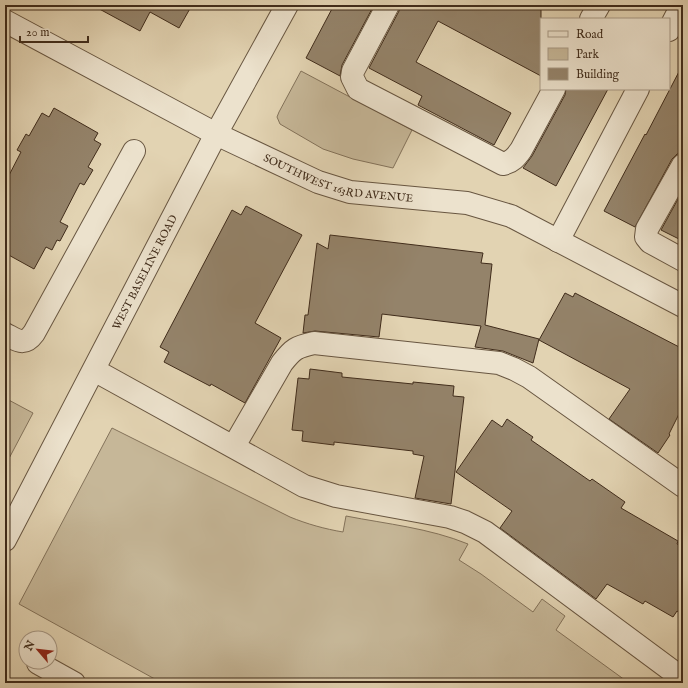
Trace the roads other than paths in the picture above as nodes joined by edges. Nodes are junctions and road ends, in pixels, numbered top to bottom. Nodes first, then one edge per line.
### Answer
1 (287, 5) edge
2 (388, 5) edge
3 (599, 5) edge
4 (682, 6) edge
5 (592, 18) edge
6 (5, 21) edge
7 (670, 28) edge
8 (553, 90) edge
9 (637, 90) edge
10 (216, 134) junction
11 (134, 151) dead end
12 (683, 165) edge
13 (558, 240) junction
14 (683, 260) edge
15 (683, 306) edge
16 (5, 334) edge
17 (94, 370) junction
18 (234, 446) junction
19 (680, 476) edge
20 (5, 540) edge
21 (51, 670) edge
22 (683, 678) edge
23 (74, 683) edge

1 - 10 street, WEST BASELINE ROAD
2 - 8 street
3 - 5 street
4 - 7 street
6 - 10 street, SOUTHWEST 163RD AVENUE
9 - 13 street
10 - 13 street, SOUTHWEST 163RD AVENUE
10 - 17 street, WEST BASELINE ROAD
11 - 16 street
12 - 14 street
13 - 15 street, SOUTHWEST 163RD AVENUE
17 - 18 street
17 - 20 street, WEST BASELINE ROAD
18 - 19 street
18 - 22 street
21 - 23 street

